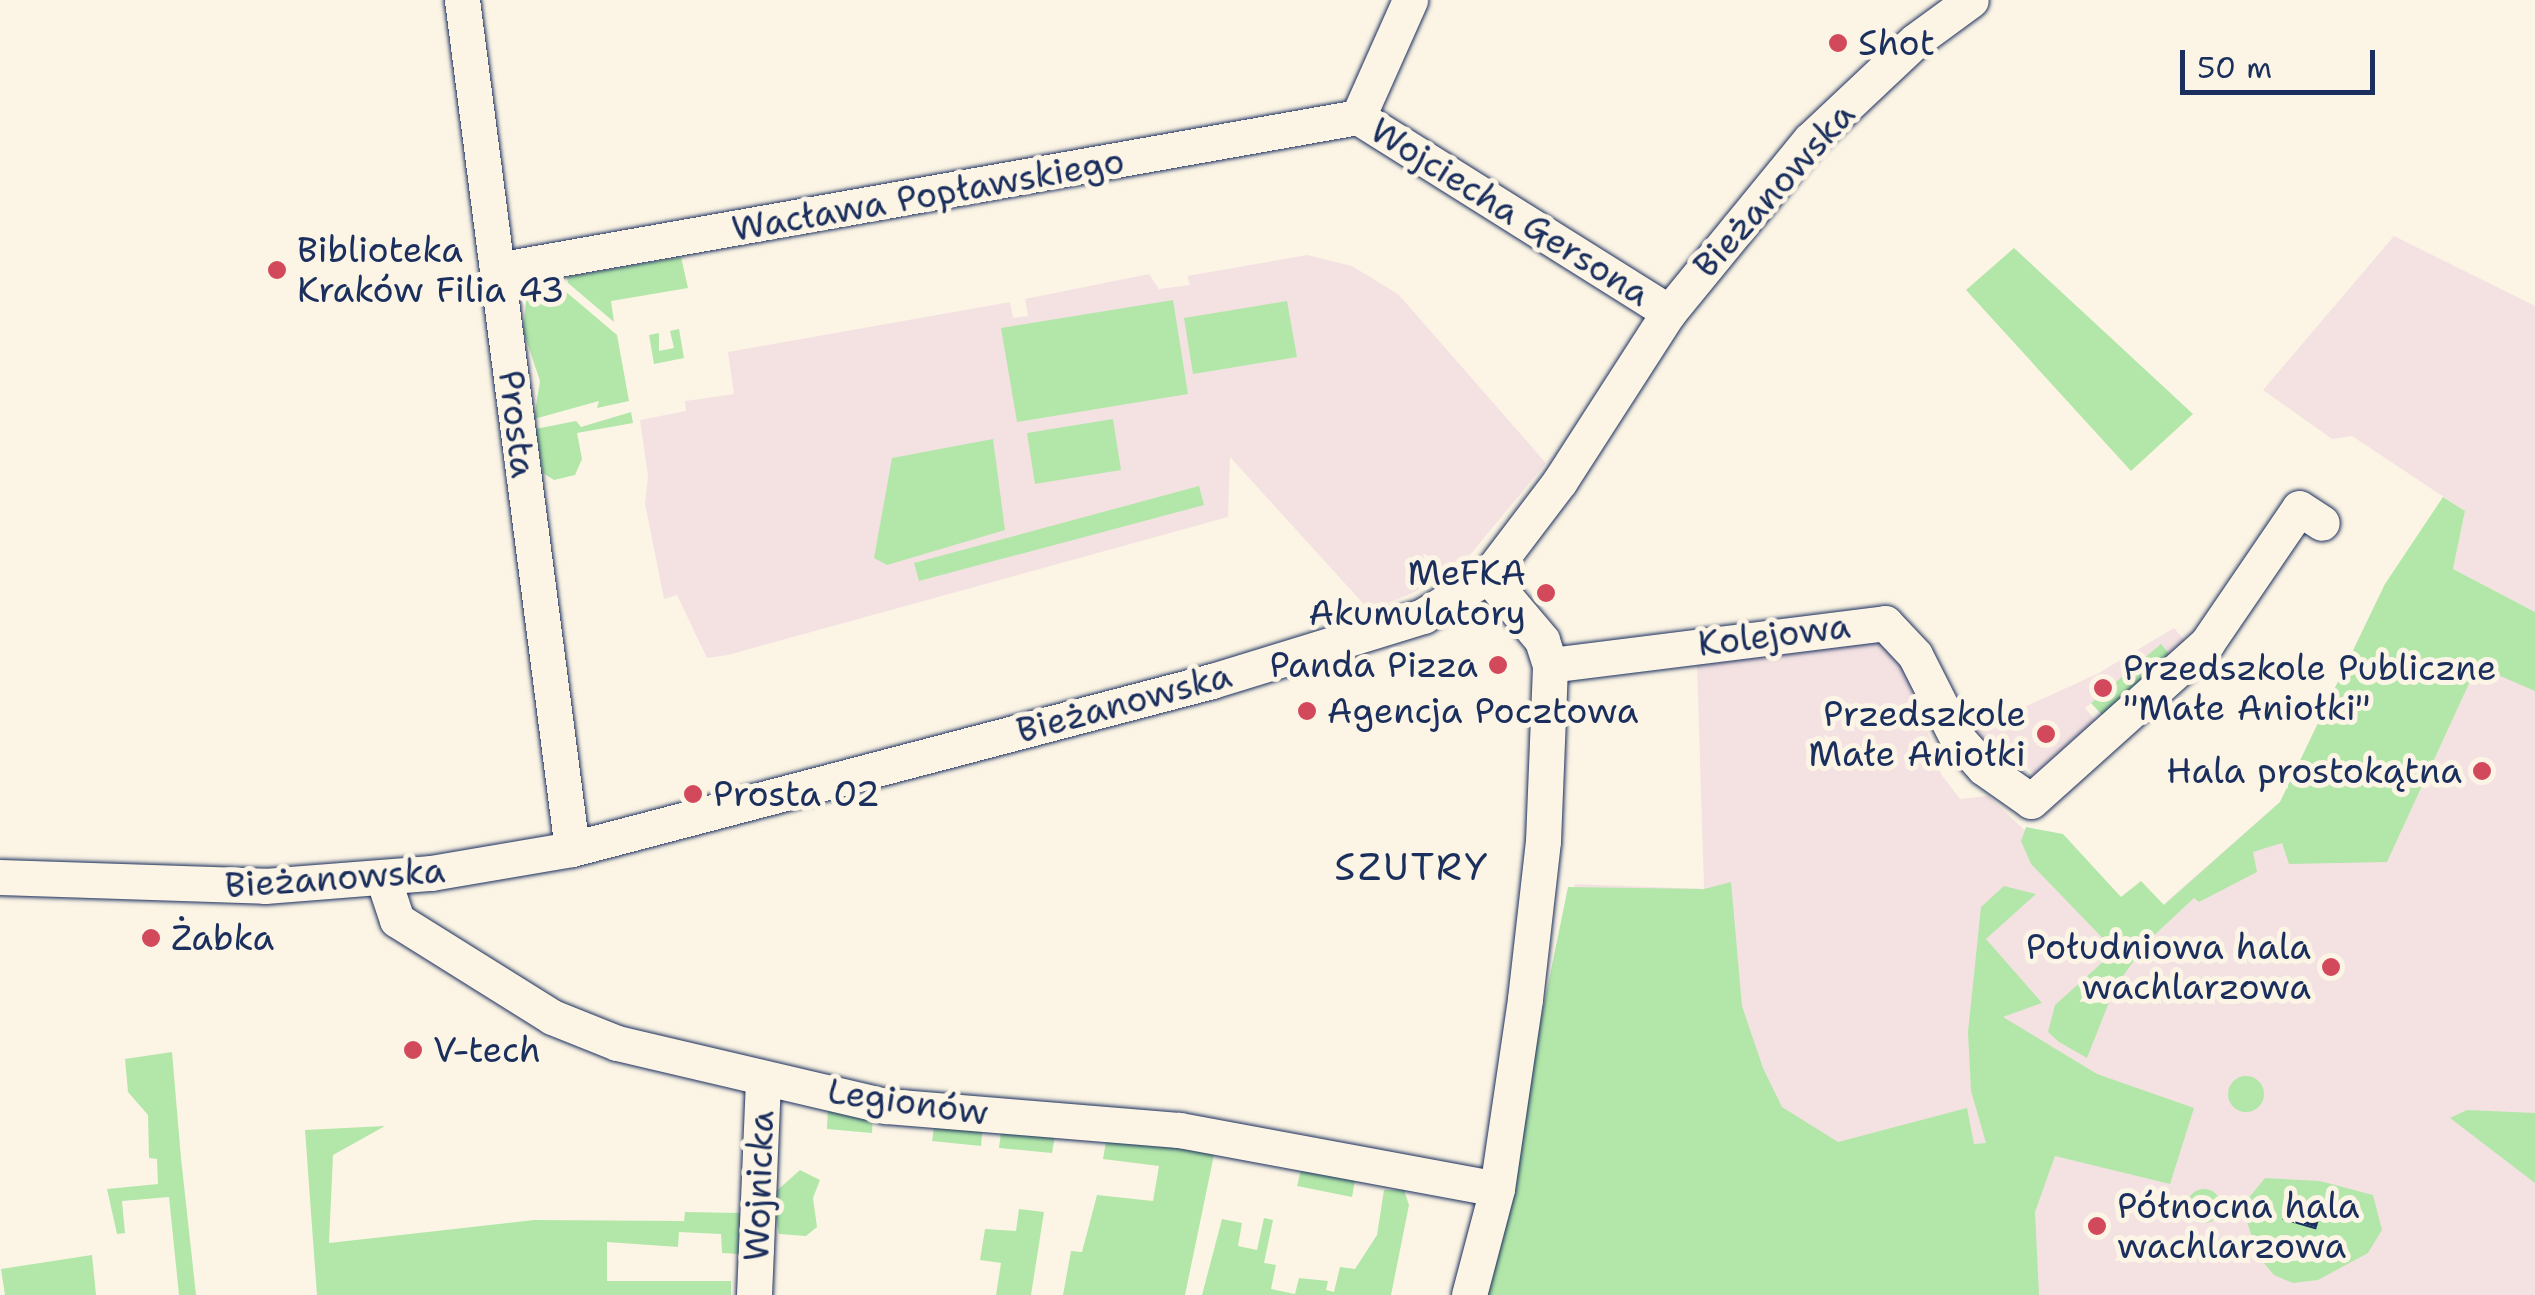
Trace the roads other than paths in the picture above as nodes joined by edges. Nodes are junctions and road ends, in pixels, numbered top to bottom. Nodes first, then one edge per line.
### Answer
1 (462, 0) edge
2 (1410, 0) edge
3 (1972, 0) edge
4 (1358, 117) junction
5 (497, 270) junction
6 (1669, 312) junction
7 (2322, 523) dead end
8 (1488, 576) junction
9 (1550, 665) junction
10 (572, 849) junction
11 (0, 877) edge
12 (382, 878) junction
13 (763, 1078) junction
14 (1497, 1189) junction
15 (754, 1295) edge
16 (1469, 1295) edge

1 - 5 street, Prosta
2 - 4 street, Wojciecha Gersona
3 - 6 street, Bieżanowska
4 - 5 street, Wacława Popławskiego
4 - 6 street, Wojciecha Gersona
5 - 10 street, Prosta
6 - 8 street, Bieżanowska
7 - 9 street, Kolejowa
8 - 9 street
8 - 10 street, Bieżanowska
9 - 14 street
10 - 12 street, Bieżanowska
11 - 12 street, Bieżanowska
12 - 13 street, Legionów
13 - 14 street, Legionów
13 - 15 street, Wojnicka
14 - 16 street

